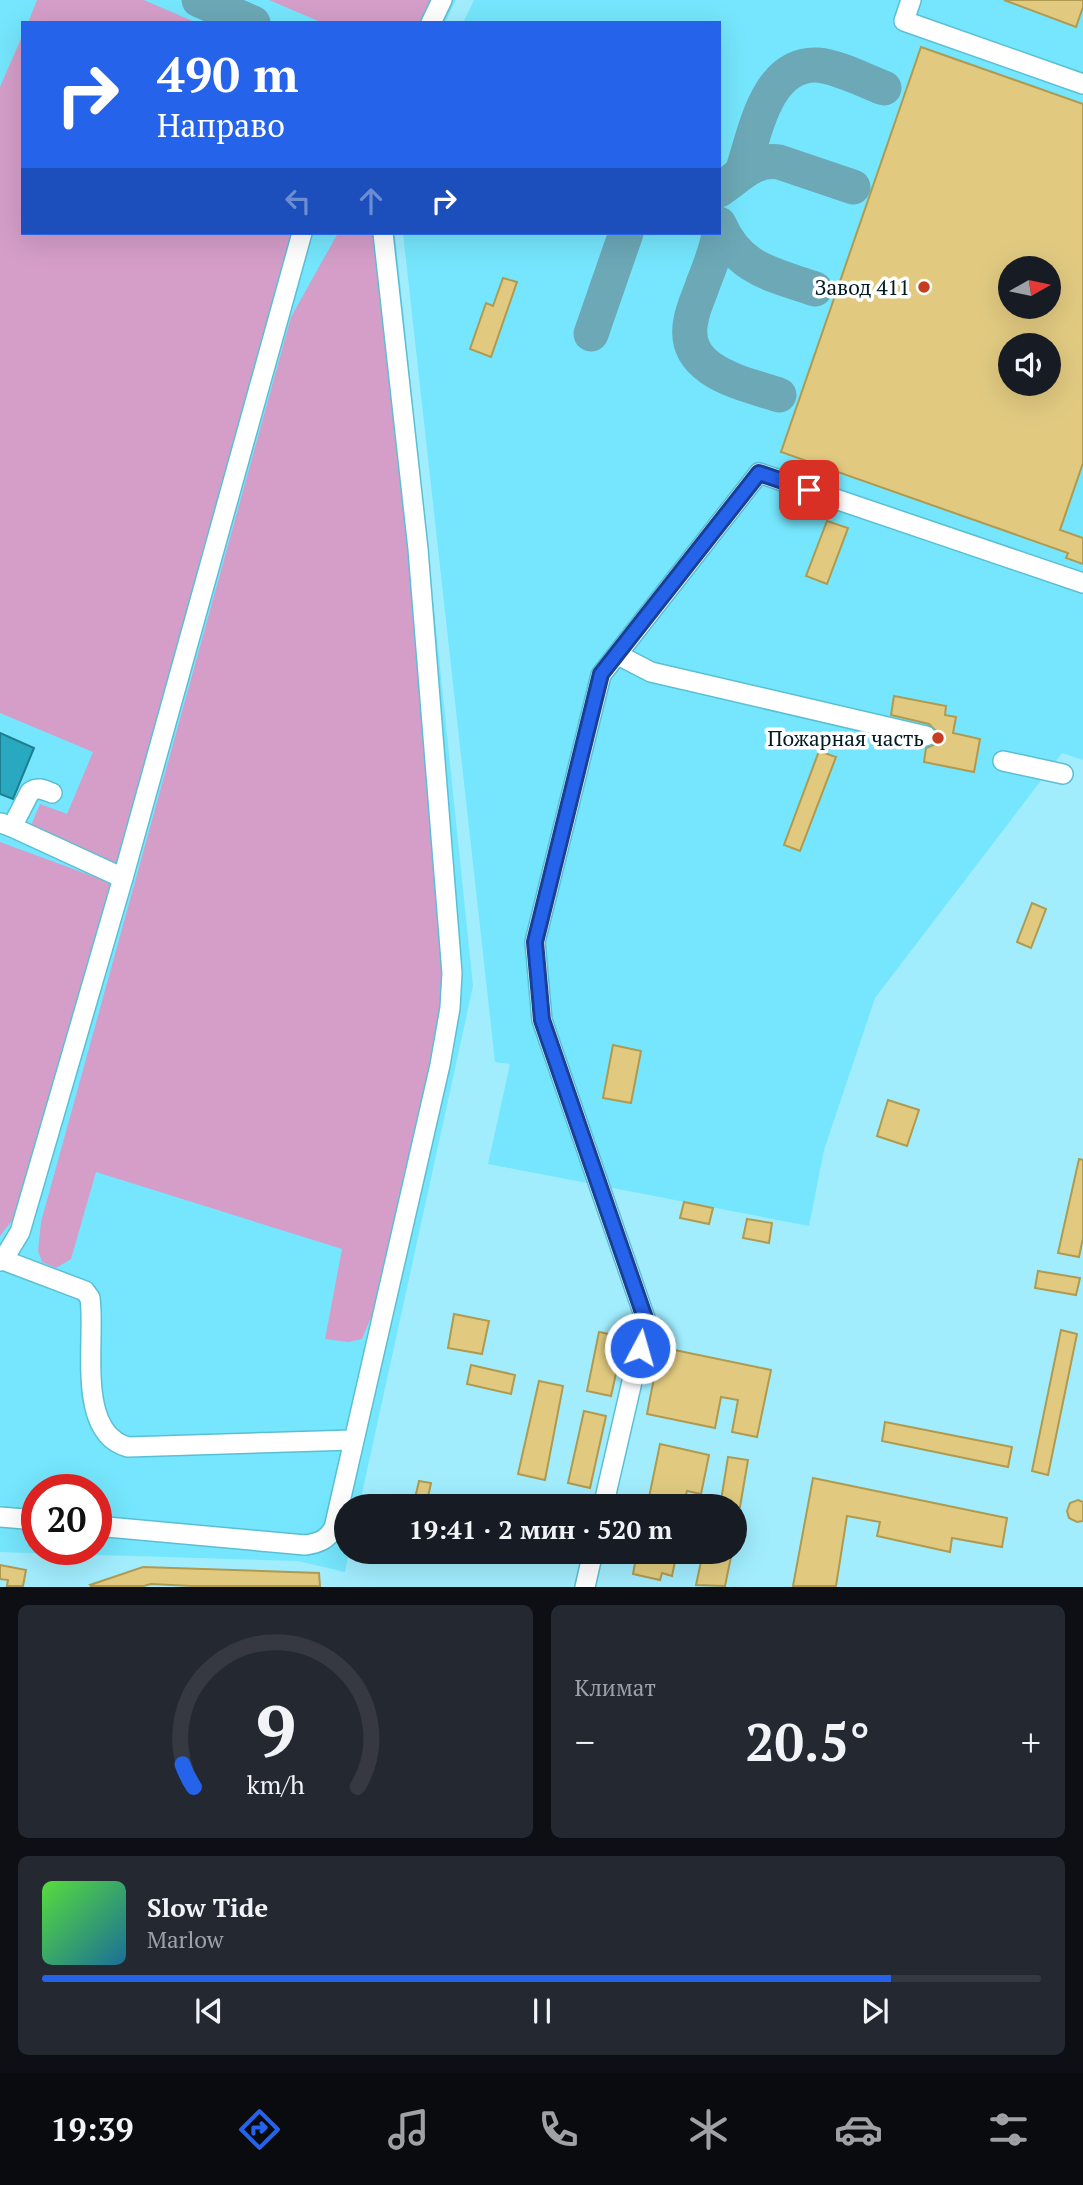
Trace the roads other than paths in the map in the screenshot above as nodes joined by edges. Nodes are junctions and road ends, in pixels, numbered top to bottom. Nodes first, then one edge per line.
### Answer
1 (442, 0) edge
2 (911, 0) edge
3 (432, 21) edge
4 (1083, 83) edge
5 (301, 235) edge
6 (383, 235) edge
7 (1083, 583) edge
8 (618, 655) junction
9 (926, 736) dead end
10 (1003, 761) dead end
11 (1063, 774) dead end
12 (52, 793) dead end
13 (6, 825) edge
14 (124, 878) junction
15 (1, 1260) edge
16 (353, 1440) junction
17 (606, 1494) edge
18 (0, 1517) edge
19 (21, 1519) edge
20 (112, 1527) edge
21 (590, 1564) edge
22 (585, 1587) edge

1 - 3 lane
2 - 4 lane
5 - 14 lane
6 - 16 lane
7 - 8 lane
8 - 9 lane
8 - 17 lane
10 - 11 lane
12 - 13 lane
13 - 14 lane
14 - 15 lane
15 - 16 lane
16 - 20 lane
18 - 19 lane
21 - 22 lane

